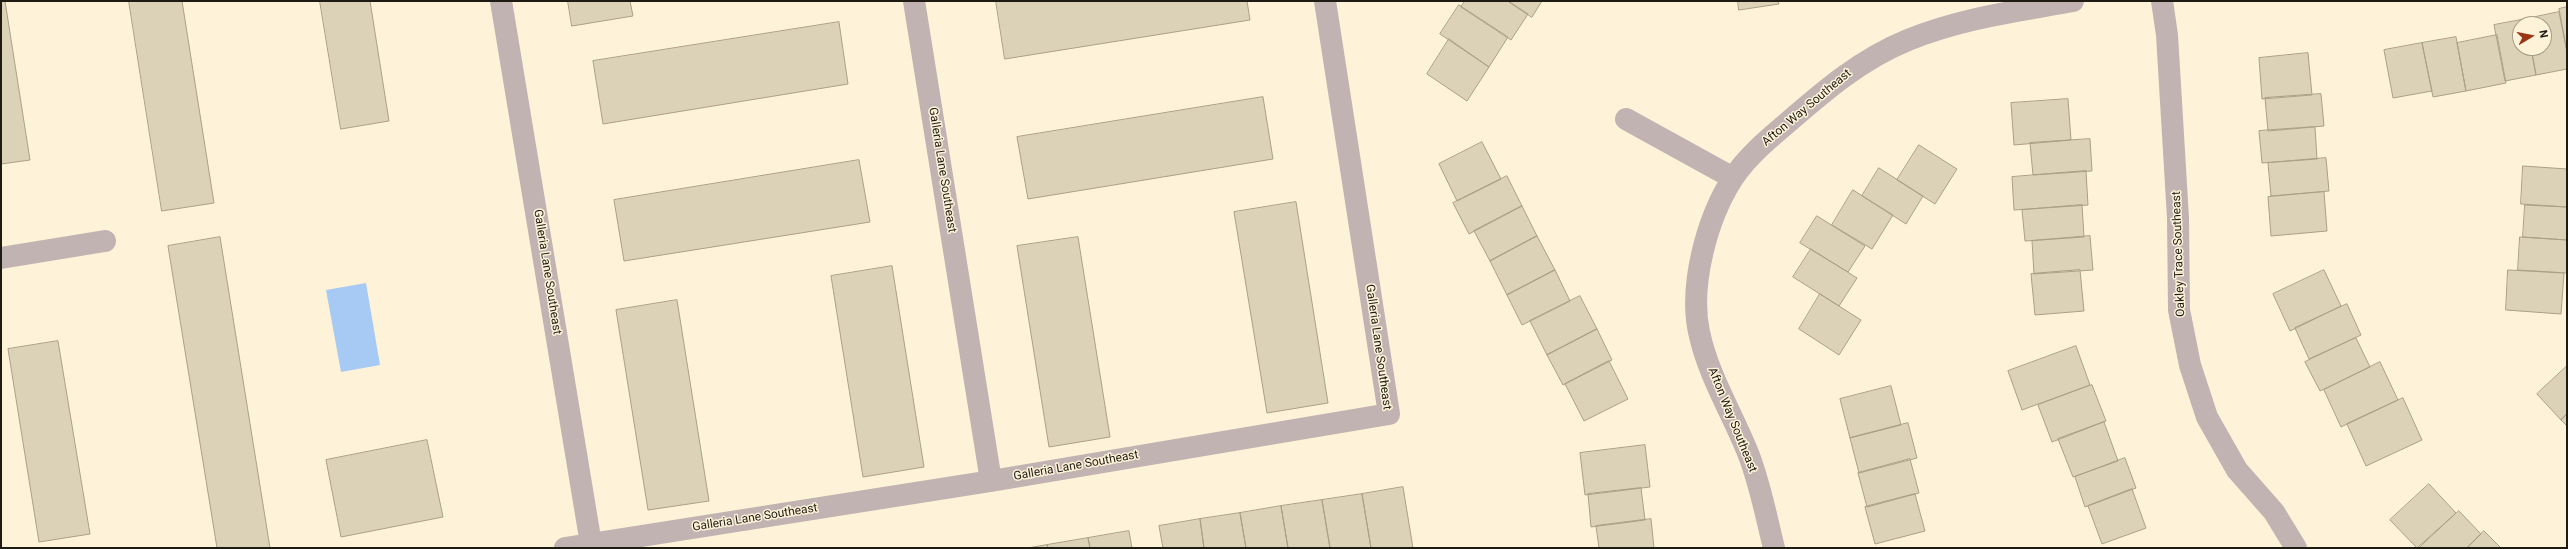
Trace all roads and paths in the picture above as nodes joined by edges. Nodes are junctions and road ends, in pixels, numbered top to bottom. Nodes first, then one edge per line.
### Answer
1 (501, 1) edge
2 (914, 1) edge
3 (1325, 1) edge
4 (2073, 1) edge
5 (2162, 1) edge
6 (1626, 119) dead end
7 (1733, 178) junction
8 (105, 241) dead end
9 (1, 258) edge
10 (991, 481) junction
11 (591, 544) junction
12 (565, 548) edge
13 (1774, 548) edge
14 (2296, 548) edge

1 - 11 street, Galleria Lane Southeast
2 - 10 street, Galleria Lane Southeast
3 - 10 street, Galleria Lane Southeast
4 - 7 street, Afton Way Southeast
5 - 14 street, Oakley Trace Southeast
6 - 7 street
7 - 13 street, Afton Way Southeast
8 - 9 street
10 - 11 street, Galleria Lane Southeast
11 - 12 street, Galleria Lane Southeast

